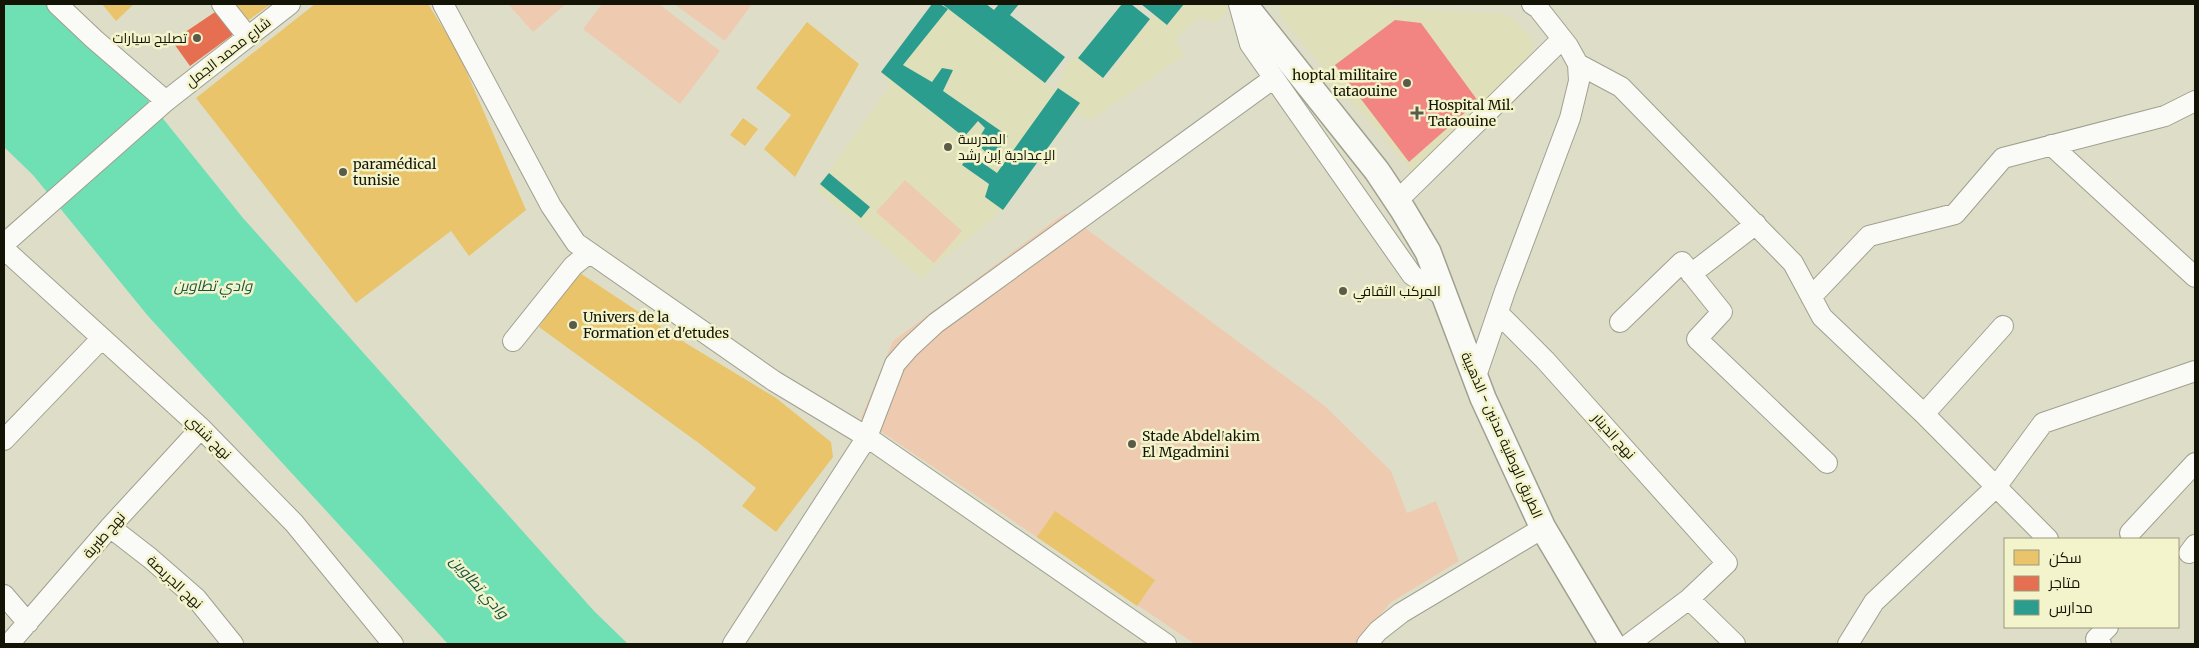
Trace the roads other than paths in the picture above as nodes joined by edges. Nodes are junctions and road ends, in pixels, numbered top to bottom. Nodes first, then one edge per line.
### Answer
1 (57, 4) edge
2 (222, 4) edge
3 (290, 4) edge
4 (443, 4) edge
5 (1239, 4) edge
6 (1244, 4) edge
7 (1532, 4) edge
8 (248, 37) junction
9 (1562, 39) junction
10 (1578, 64) junction
11 (1274, 78) junction
12 (166, 101) junction
13 (2195, 101) edge
14 (2051, 145) junction
15 (1398, 201) junction
16 (1756, 224) junction
17 (4, 244) edge
18 (4, 249) edge
19 (589, 253) junction
20 (1691, 274) junction
21 (2195, 277) edge
22 (1811, 297) junction
23 (1446, 298) junction
24 (1498, 313) junction
25 (1620, 322) dead end
26 (2003, 326) dead end
27 (102, 338) junction
28 (513, 341) dead end
29 (2195, 371) edge
30 (1475, 379) junction
31 (1924, 414) junction
32 (201, 428) junction
33 (867, 438) junction
34 (4, 440) edge
35 (1827, 463) dead end
36 (2195, 463) edge
37 (1996, 487) junction
38 (110, 527) junction
39 (1543, 528) junction
40 (2130, 533) dead end
41 (2047, 538) edge
42 (4, 595) edge
43 (1689, 599) junction
44 (28, 623) junction
45 (2107, 628) edge
46 (1853, 643) edge
47 (9, 644) edge
48 (233, 644) edge
49 (394, 644) edge
50 (733, 644) edge
51 (1166, 644) edge
52 (1367, 644) edge
53 (1612, 644) edge
54 (1629, 644) edge
55 (1735, 644) edge
56 (2102, 644) edge

1 - 12 street
2 - 8 street
3 - 8 street, شارع محمد الجمل
4 - 19 street
5 - 11 street
6 - 15 main road, الطريق الوطنية مدنين - الذهيبة
7 - 9 street
8 - 12 street, شارع محمد الجمل
9 - 10 street
9 - 15 street
10 - 16 street
10 - 24 street
11 - 23 street
11 - 33 street
12 - 17 street, شارع محمد الجمل
13 - 14 street
14 - 21 street
14 - 22 street
15 - 23 main road, الطريق الوطنية مدنين - الذهيبة
16 - 20 street
16 - 22 street
18 - 27 street, نهج شنني
19 - 28 street
19 - 33 street
20 - 25 street
20 - 35 street
22 - 31 street
23 - 30 main road, الطريق الوطنية مدنين - الذهيبة
24 - 30 street
24 - 43 street, نهج الدينار
26 - 31 street
27 - 32 street, نهج شنني
27 - 34 street
29 - 37 street
30 - 39 main road, الطريق الوطنية مدنين - الذهيبة
31 - 37 street
32 - 38 street, نهج طبربة
32 - 49 street, نهج شنني
33 - 50 street
33 - 51 street
36 - 40 street
37 - 41 street
37 - 46 street
38 - 44 street, نهج طبربة
38 - 48 street, نهج الجريصة
39 - 52 street
39 - 53 main road, الطريق الوطنية مدنين - الذهيبة
42 - 44 street
43 - 54 street
43 - 55 street
44 - 47 street, نهج طبربة
45 - 56 street

